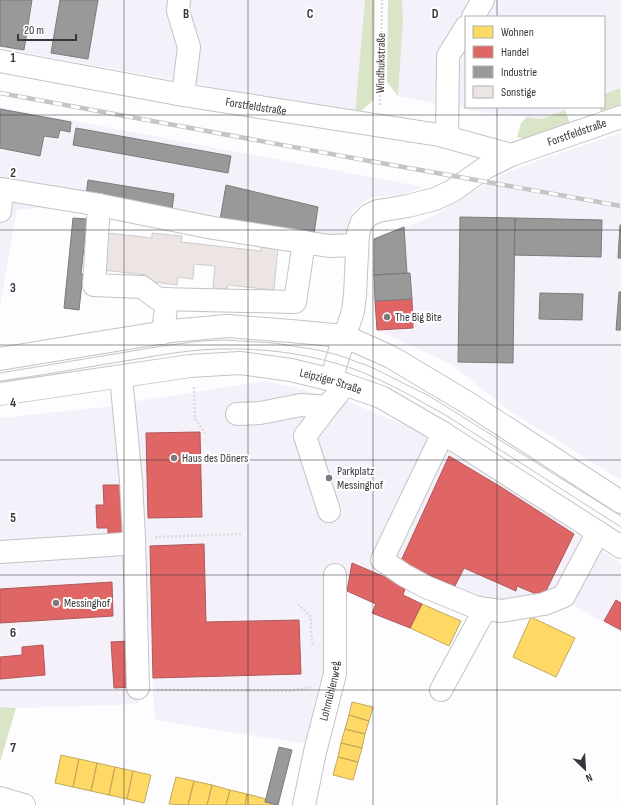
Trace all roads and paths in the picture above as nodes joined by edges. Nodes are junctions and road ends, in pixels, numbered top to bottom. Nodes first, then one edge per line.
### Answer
1 (179, 0) edge
2 (382, 0) edge
3 (483, 0) edge
4 (474, 16) edge
5 (465, 29) edge
6 (0, 61) edge
7 (182, 95) junction
8 (621, 117) edge
9 (380, 125) junction
10 (447, 137) junction
11 (511, 155) junction
12 (98, 205) junction
13 (0, 211) edge
14 (304, 242) junction
15 (357, 245) junction
16 (167, 299) junction
17 (162, 333) junction
18 (344, 336) junction
19 (0, 359) edge
20 (121, 376) junction
21 (338, 382) junction
22 (194, 387) dead end
23 (0, 394) edge
24 (327, 407) junction
25 (237, 414) dead end
26 (206, 433) dead end
27 (444, 433) junction
28 (621, 502) edge
29 (329, 511) dead end
30 (598, 532) junction
31 (241, 534) dead end
32 (134, 541) junction
33 (621, 547) edge
34 (0, 552) edge
35 (335, 575) dead end
36 (298, 604) dead end
37 (485, 609) junction
38 (313, 648) dead end
39 (316, 686) dead end
40 (138, 688) joint
41 (441, 690) dead end
42 (0, 798) edge
43 (24, 805) edge
44 (304, 805) edge

1 - 7 main road
2 - 9 path, Windhukstraße
3 - 4 main road
5 - 10 main road
6 - 7 main road, Forstfeldstraße
7 - 9 main road, Forstfeldstraße
8 - 11 main road, Forstfeldstraße
9 - 10 main road, Forstfeldstraße
10 - 11 main road, Forstfeldstraße
11 - 15 main road, Forstfeldstraße
12 - 13 main road
12 - 14 main road
12 - 16 main road
14 - 15 main road
14 - 16 main road
15 - 18 main road, Forstfeldstraße
16 - 17 main road
17 - 18 main road
17 - 19 main road
18 - 21 main road, Forstfeldstraße
18 - 28 main road
20 - 21 main road, Leipziger Straße
20 - 23 main road, Leipziger Straße
20 - 32 main road
21 - 24 main road
21 - 27 main road, Leipziger Straße
22 - 26 path
24 - 25 main road
24 - 29 main road
27 - 30 main road, Leipziger Straße
27 - 37 main road
30 - 33 main road, Leipziger Straße
30 - 37 main road
31 - 32 path
32 - 34 main road
32 - 40 main road
35 - 44 main road, Lohmühlenweg
36 - 38 path
37 - 41 main road
39 - 40 path
42 - 43 main road

